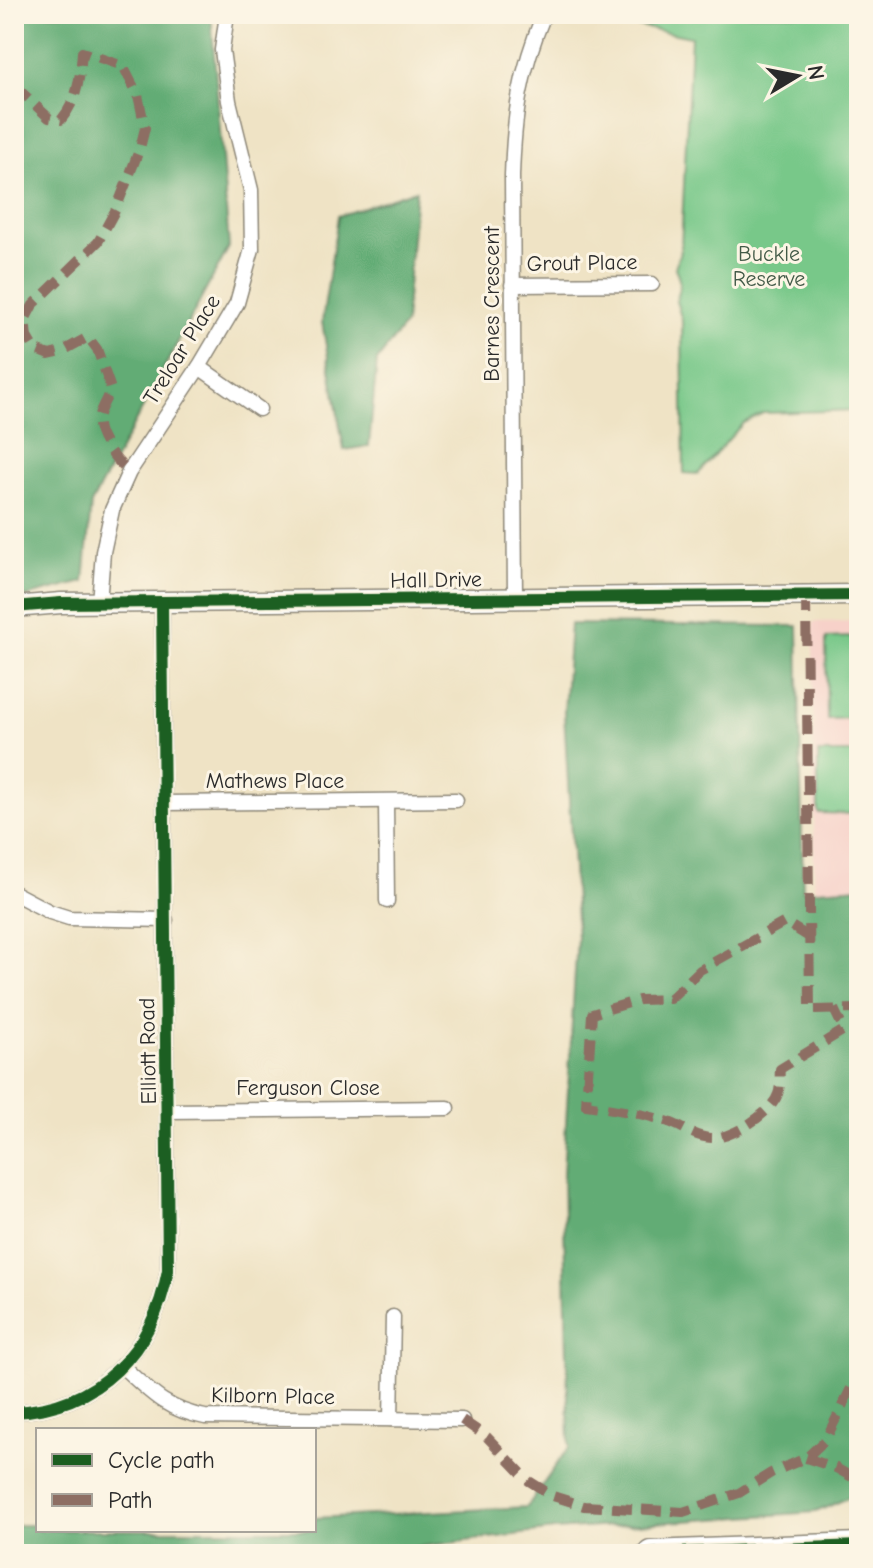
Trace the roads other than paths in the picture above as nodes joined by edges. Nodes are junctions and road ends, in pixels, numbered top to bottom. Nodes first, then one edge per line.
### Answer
1 (227, 14) edge
2 (544, 14) edge
3 (652, 284) dead end
4 (512, 285) junction
5 (199, 367) junction
6 (259, 409) dead end
7 (859, 595) edge
8 (515, 598) junction
9 (162, 602) junction
10 (99, 603) junction
11 (14, 607) edge
12 (456, 800) dead end
13 (386, 802) junction
14 (164, 803) junction
15 (14, 893) edge
16 (387, 901) dead end
17 (166, 920) junction
18 (448, 1108) dead end
19 (168, 1111) junction
20 (393, 1317) dead end
21 (122, 1366) junction
22 (14, 1412) edge
23 (391, 1419) junction
24 (462, 1420) dead end
25 (859, 1546) edge
26 (651, 1554) edge

1 - 5 street, Treloar Place
2 - 4 street, Barnes Crescent
3 - 4 street, Grout Place
4 - 8 street, Barnes Crescent
5 - 6 street
5 - 10 street, Treloar Place
7 - 8 street, Hall Drive
8 - 9 street, Hall Drive
9 - 10 street, Hall Drive
9 - 14 street, Elliott Road
10 - 11 street, Hall Drive
12 - 13 street, Mathews Place
13 - 14 street, Mathews Place
13 - 16 street
14 - 17 street, Elliott Road
15 - 17 street
17 - 19 street, Elliott Road
18 - 19 street, Ferguson Close
19 - 21 street, Elliott Road
20 - 23 street
21 - 22 street, Elliott Road
21 - 23 street, Kilborn Place
23 - 24 street, Kilborn Place
25 - 26 highway

